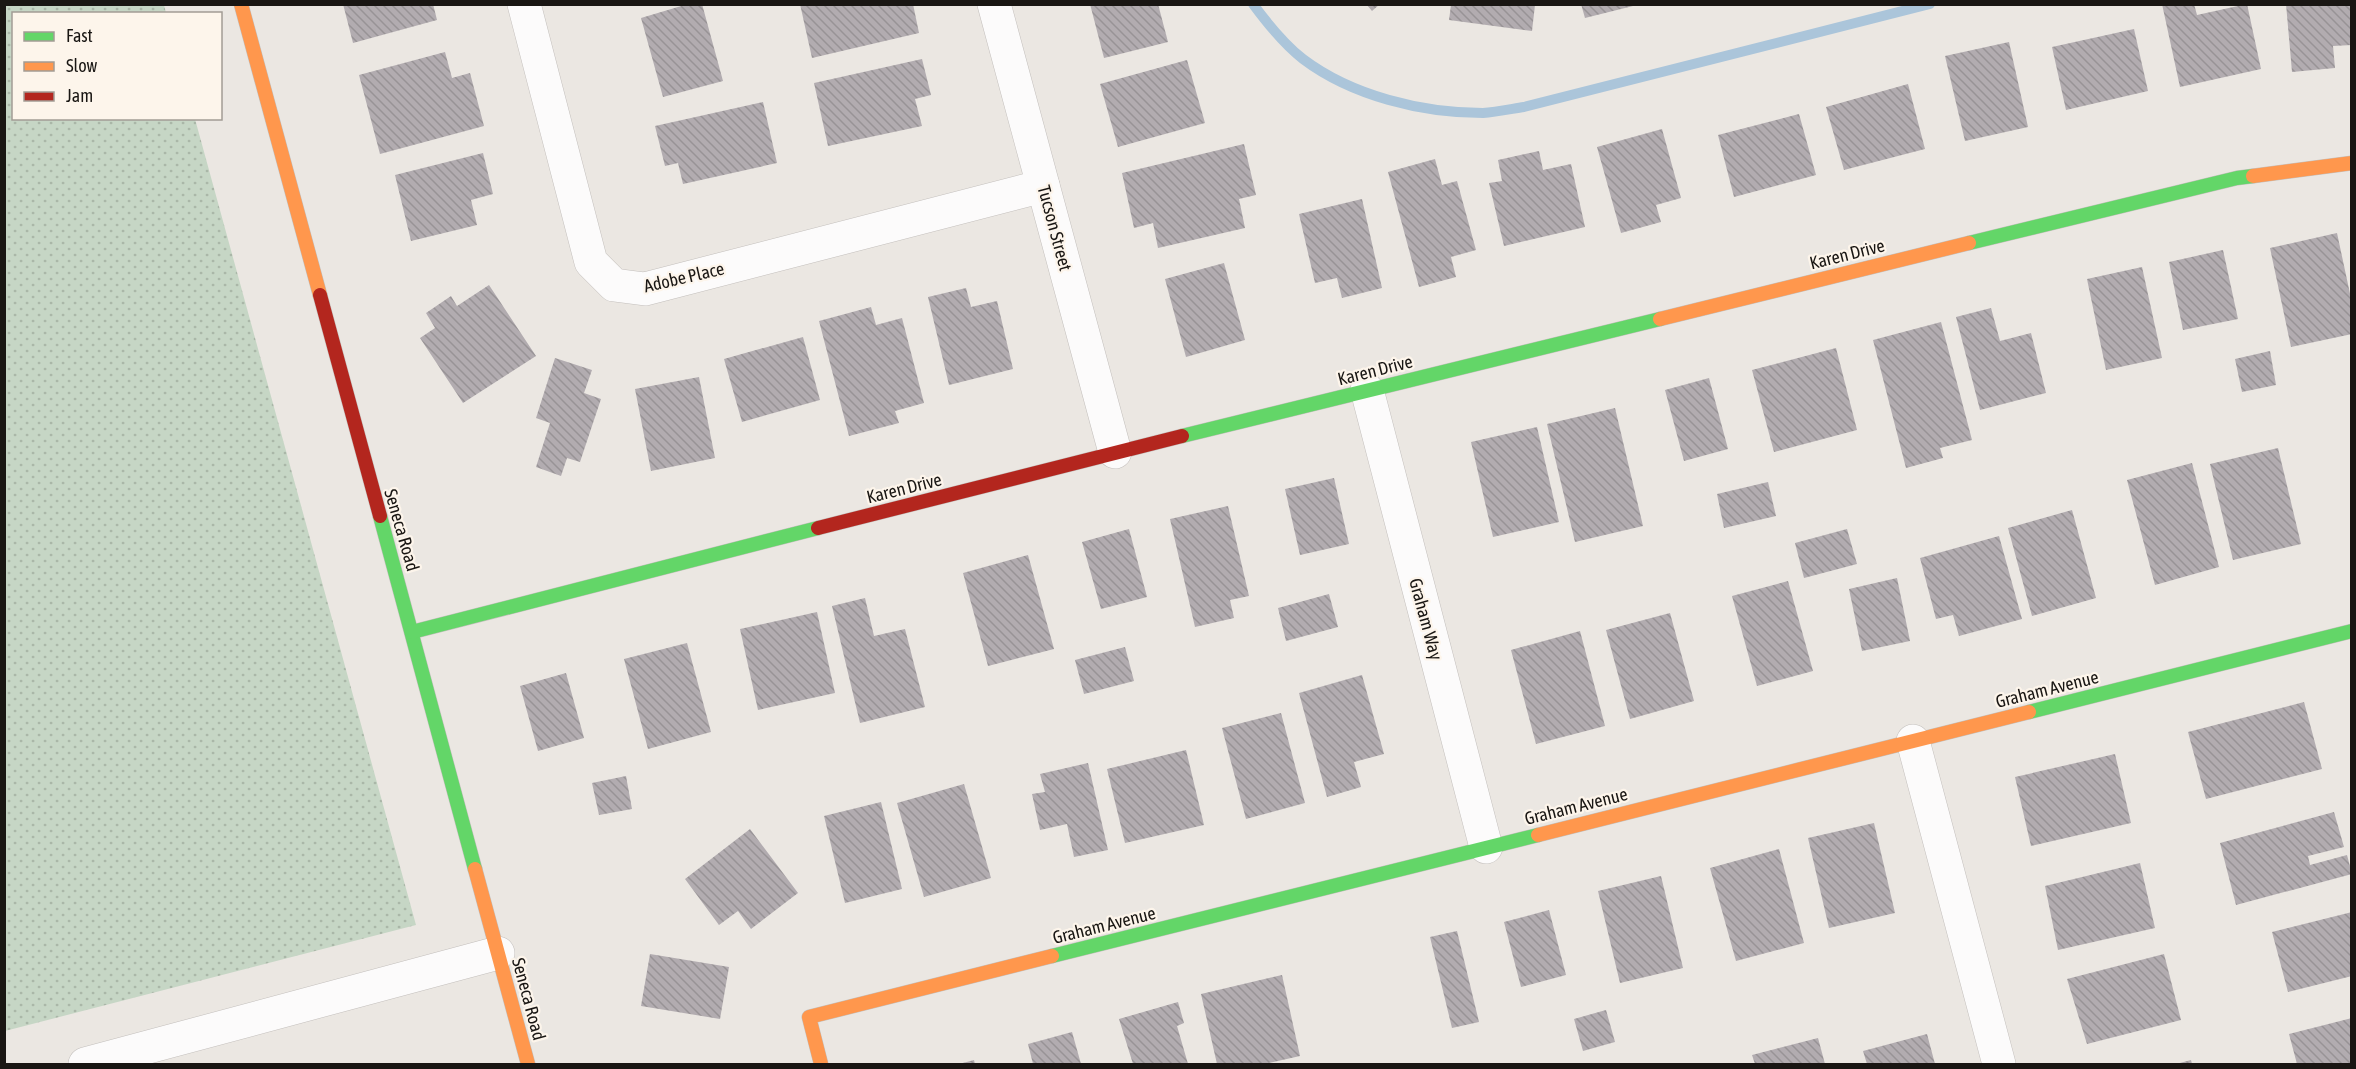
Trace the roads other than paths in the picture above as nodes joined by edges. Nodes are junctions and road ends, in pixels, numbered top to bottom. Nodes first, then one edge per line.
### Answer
1 (241, 4) edge
2 (524, 4) edge
3 (994, 4) edge
4 (2352, 163) edge
5 (1043, 186) junction
6 (1366, 390) junction
7 (1115, 452) junction
8 (2352, 631) edge
9 (412, 632) junction
10 (1913, 741) junction
11 (1486, 847) junction
12 (498, 952) junction
13 (85, 1065) edge
14 (528, 1065) edge
15 (821, 1065) edge
16 (1999, 1065) edge

1 - 9 street, Seneca Road
2 - 5 street, Adobe Place
3 - 5 street, Tucson Street
4 - 6 street, Karen Drive
5 - 7 street, Tucson Street
6 - 7 street, Karen Drive
6 - 11 street, Graham Way
7 - 9 street, Karen Drive
8 - 10 street, Graham Avenue
9 - 12 street, Seneca Road
10 - 11 street, Graham Avenue
10 - 16 street
11 - 15 street, Graham Avenue
12 - 13 street
12 - 14 street, Seneca Road

